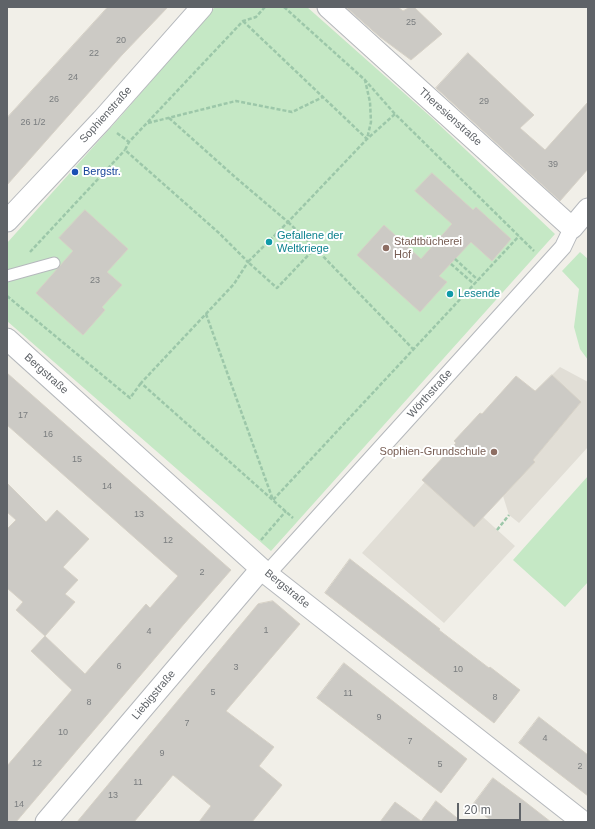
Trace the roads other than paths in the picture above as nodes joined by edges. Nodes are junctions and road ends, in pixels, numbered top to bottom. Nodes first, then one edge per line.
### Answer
1 (202, 7) edge
2 (328, 7) edge
3 (588, 210) edge
4 (7, 221) edge
5 (572, 228) junction
6 (54, 263) dead end
7 (8, 276) edge
8 (7, 339) edge
9 (259, 566) junction
10 (46, 822) edge
11 (582, 822) edge

1 - 4 street, Sophienstraße
2 - 5 street, Theresienstraße
3 - 5 street, Wörthstraße
5 - 9 street, Wörthstraße
6 - 7 lane
8 - 9 street, Bergstraße
9 - 10 street, Liebigstraße
9 - 11 street, Bergstraße

